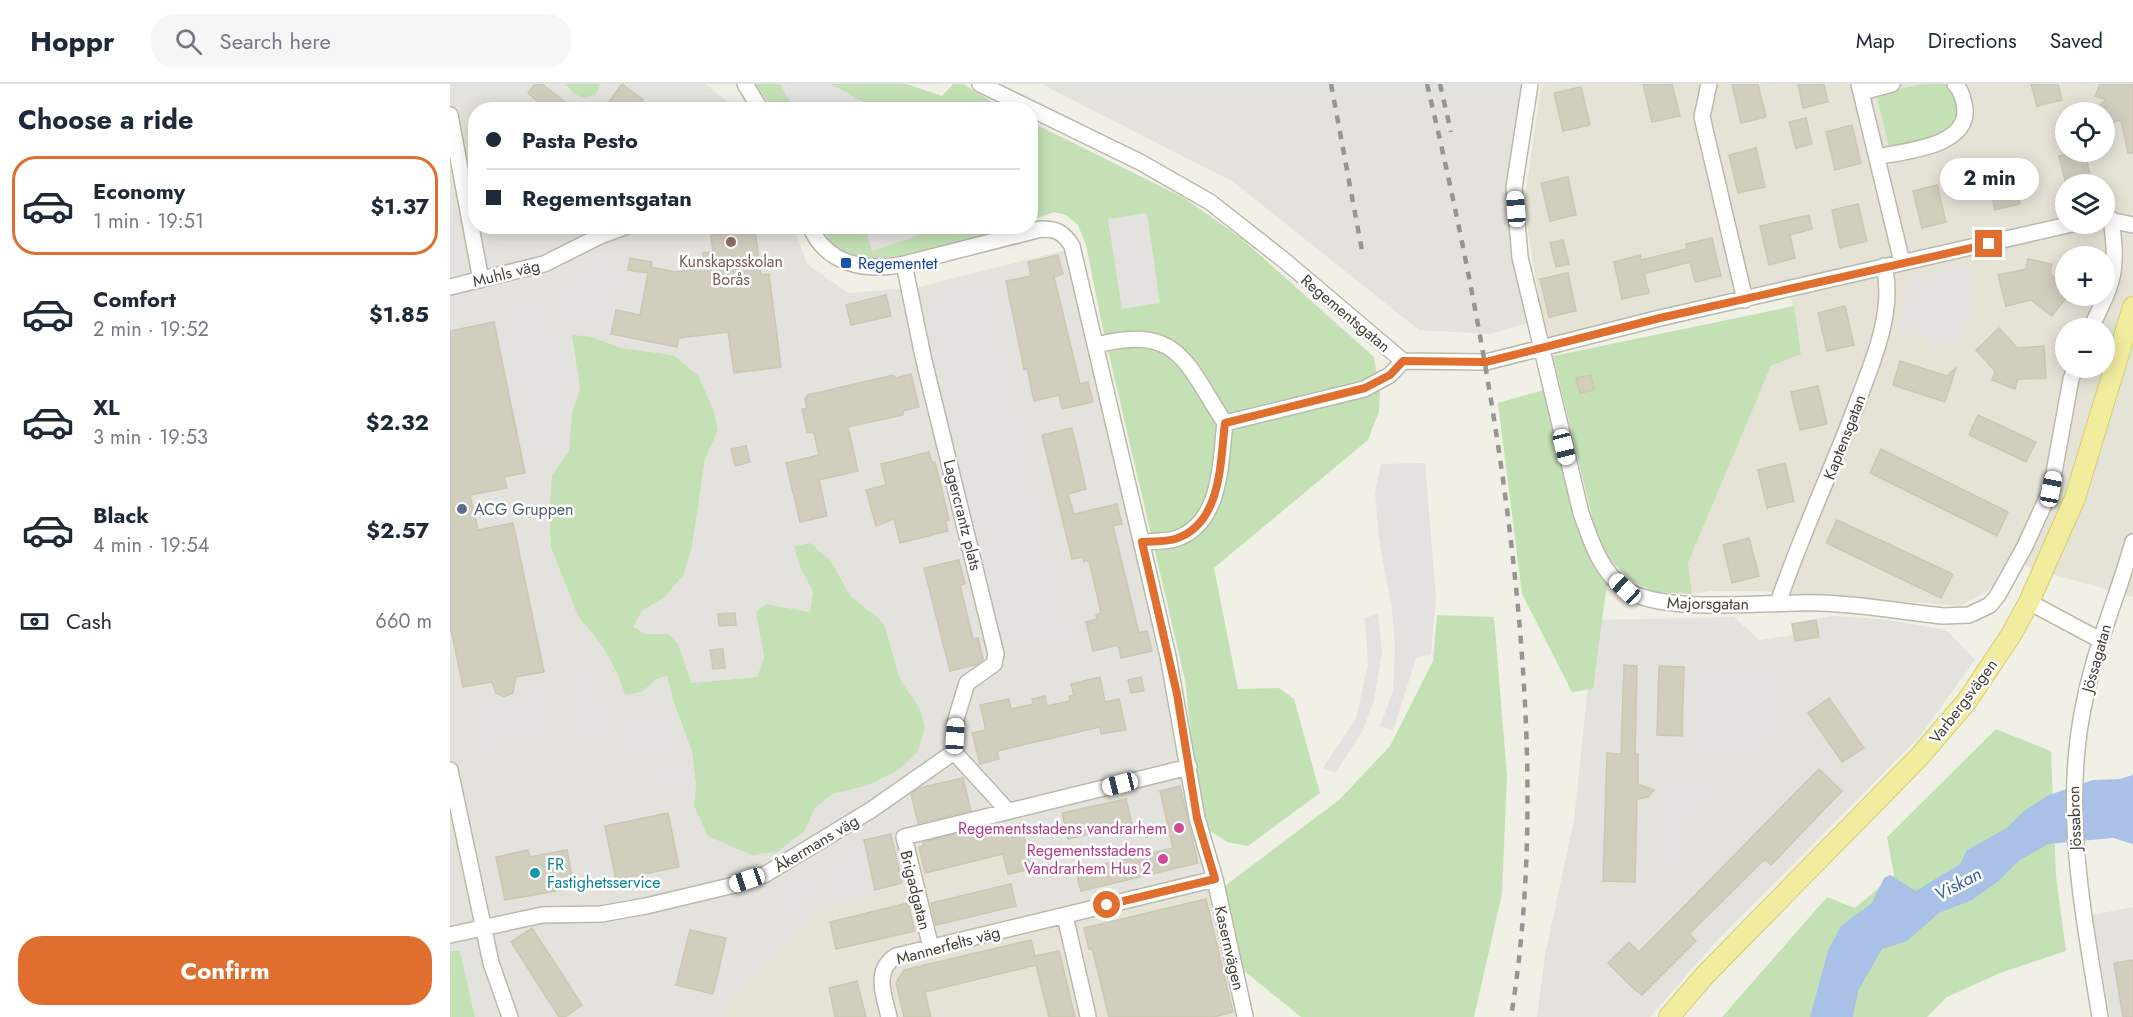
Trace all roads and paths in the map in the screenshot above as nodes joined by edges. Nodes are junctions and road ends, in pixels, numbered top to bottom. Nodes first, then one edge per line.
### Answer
1 (745, 84) edge
2 (980, 84) edge
3 (1530, 84) edge
4 (1709, 84) edge
5 (1892, 84) edge
6 (1955, 84) edge
7 (1860, 88) edge
8 (756, 102) edge
9 (1017, 102) edge
10 (1038, 112) edge
11 (450, 116) edge
12 (1877, 157) junction
13 (468, 211) edge
14 (2115, 221) edge
15 (2133, 225) edge
16 (2055, 228) edge
17 (1038, 230) edge
18 (472, 234) edge
19 (605, 234) edge
20 (814, 234) edge
21 (1021, 234) edge
22 (2112, 234) edge
23 (1902, 262) junction
24 (904, 264) junction
25 (1884, 266) junction
26 (481, 280) junction
27 (450, 287) edge
28 (1745, 300) junction
29 (2133, 307) edge
30 (2095, 318) edge
31 (1096, 345) junction
32 (1540, 349) junction
33 (1403, 361) junction
34 (2071, 378) edge
35 (1225, 423) junction
36 (1142, 542) junction
37 (2133, 542) edge
38 (2128, 578) edge
39 (2029, 602) junction
40 (1779, 603) junction
41 (2100, 640) junction
42 (954, 752) junction
43 (1189, 767) junction
44 (450, 770) edge
45 (2073, 777) joint
46 (1008, 811) junction
47 (1215, 879) junction
48 (1065, 916) junction
49 (483, 927) junction
50 (450, 934) edge
51 (931, 948) junction
52 (1088, 1016) edge
53 (1245, 1016) edge
54 (510, 1017) edge
55 (889, 1017) edge
56 (1669, 1017) edge
57 (2100, 1017) edge

1 - 8 street
2 - 9 street, Regementsgatan
3 - 32 street, Majorsgatan
4 - 28 street
5 - 7 street
6 - 12 street
7 - 12 street
10 - 33 street, Regementsgatan
11 - 13 street
12 - 23 street
14 - 15 street
16 - 23 street, Regementsgatan
17 - 31 street
18 - 26 street
19 - 26 street, Muhls väg
20 - 24 street
21 - 24 street
22 - 30 street
23 - 25 street, Regementsgatan
24 - 42 street, Lagercrantz plats
25 - 28 street, Regementsgatan
25 - 40 street, Kaptensgatan
26 - 27 street, Muhls väg
28 - 32 street, Regementsgatan
29 - 39 main road, Varbergsvägen
31 - 35 street
31 - 36 street
32 - 33 street, Regementsgatan
32 - 40 street, Majorsgatan
33 - 35 street
34 - 40 street, Majorsgatan
35 - 36 street
36 - 43 street
37 - 38 street, Jössagatan
38 - 41 street, Jössagatan
39 - 41 street
39 - 56 main road, Varbergsvägen
41 - 45 street, Jössagatan
42 - 46 street
42 - 49 street, Åkermans väg
43 - 46 street, Brigadgatan
43 - 47 street
44 - 49 street
45 - 57 street, Jössabron
46 - 51 street, Brigadgatan
47 - 48 street, Mannerfelts väg
47 - 53 street, Kasernvägen
48 - 51 street, Mannerfelts väg
48 - 52 street
49 - 50 street, Åkermans väg
49 - 54 street
51 - 55 street, Mannerfelts väg

